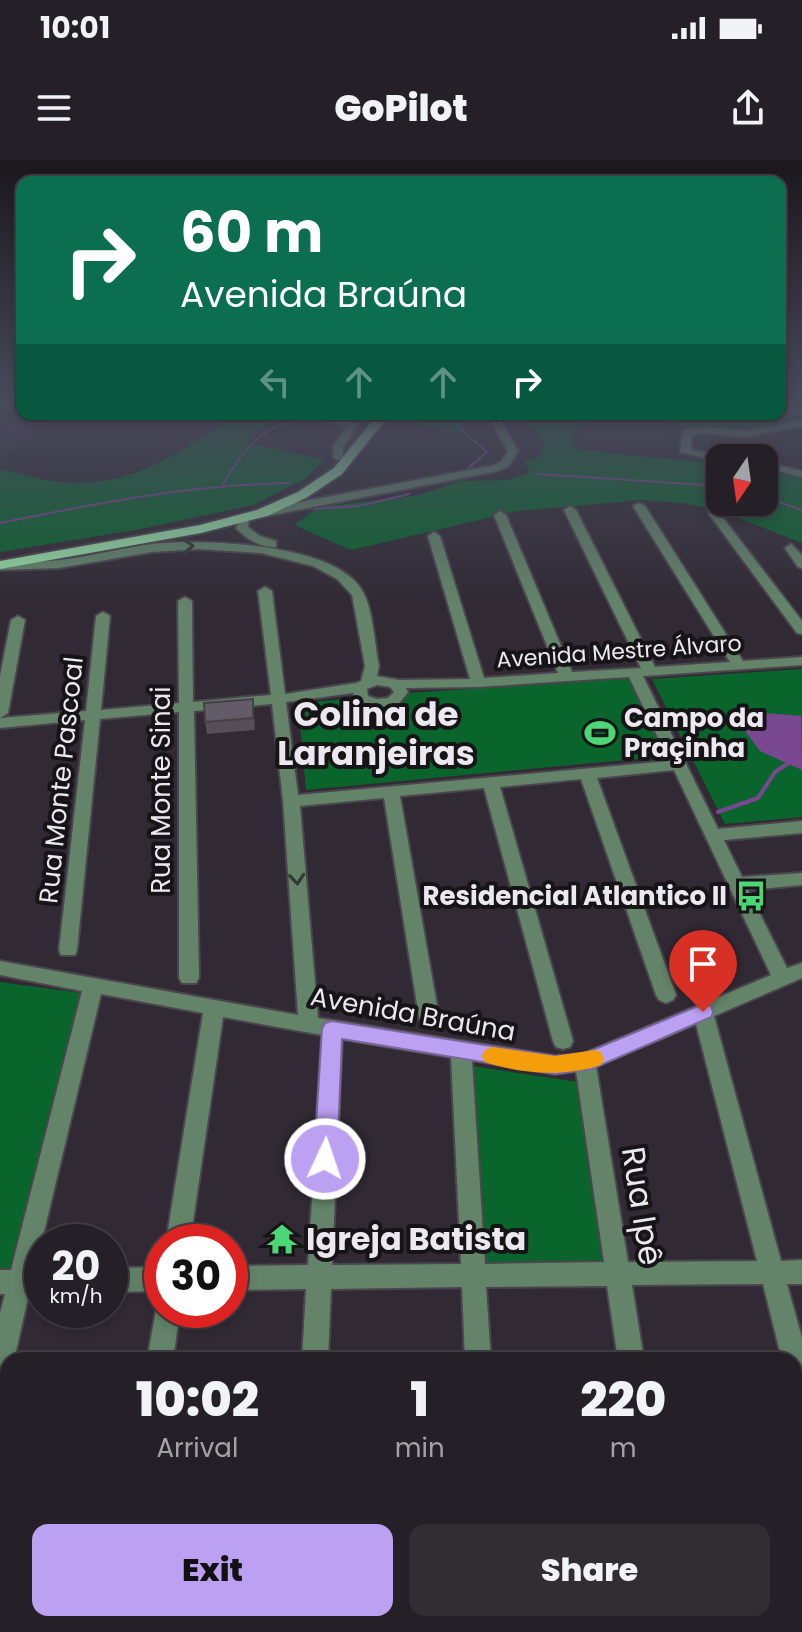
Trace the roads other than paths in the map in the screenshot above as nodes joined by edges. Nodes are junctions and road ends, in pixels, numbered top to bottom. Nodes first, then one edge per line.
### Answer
1 (324, 469) edge
2 (340, 469) edge
3 (495, 469) edge
4 (780, 469) edge
5 (802, 474) edge
6 (639, 506) dead end
7 (570, 510) dead end
8 (262, 513) junction
9 (500, 515) dead end
10 (716, 516) edge
11 (245, 519) junction
12 (434, 536) dead end
13 (791, 548) dead end
14 (0, 558) edge
15 (802, 564) edge
16 (0, 565) edge
17 (265, 591) dead end
18 (185, 601) dead end
19 (103, 616) dead end
20 (18, 620) dead end
21 (802, 630) edge
22 (802, 661) edge
23 (739, 665) junction
24 (650, 671) junction
25 (634, 672) junction
26 (566, 676) junction
27 (478, 683) junction
28 (396, 686) junction
29 (362, 688) junction
30 (278, 699) junction
31 (186, 707) junction
32 (0, 713) edge
33 (91, 716) junction
34 (0, 723) edge
35 (678, 765) junction
36 (587, 772) junction
37 (490, 781) junction
38 (391, 790) junction
39 (291, 801) junction
40 (802, 827) edge
41 (714, 835) junction
42 (802, 879) edge
43 (738, 884) junction
44 (68, 950) dead end
45 (0, 968) edge
46 (802, 970) edge
47 (189, 978) dead end
48 (782, 978) junction
49 (93, 985) junction
50 (666, 995) dead end
51 (214, 1008) junction
52 (703, 1012) junction
53 (429, 1017) dead end
54 (309, 1025) junction
55 (332, 1029) junction
56 (563, 1041) dead end
57 (461, 1051) junction
58 (585, 1062) junction
59 (181, 1224) edge
60 (771, 1271) junction
61 (802, 1272) edge
62 (616, 1273) junction
63 (473, 1275) junction
64 (319, 1277) junction
65 (248, 1278) edge
66 (21, 1282) edge
67 (165, 1328) edge
68 (3, 1352) edge
69 (161, 1352) edge
70 (315, 1352) edge
71 (478, 1352) edge
72 (630, 1352) edge
73 (793, 1352) edge

1 - 14 main road
2 - 8 main road
3 - 8 street
4 - 5 street
6 - 23 street
7 - 24 street
8 - 11 main road
9 - 26 street
10 - 21 street
11 - 16 main road
11 - 28 street
12 - 27 street
13 - 15 street
16 -> 29 street
17 - 30 street
18 - 31 street, Rua Monte Sinai
19 - 33 street, Rua Monte Pascoal
20 - 32 street
22 - 23 street, Avenida Mestre Álvaro
23 - 24 street, Avenida Mestre Álvaro
24 - 25 street, Avenida Mestre Álvaro
25 - 26 street, Avenida Mestre Álvaro
25 - 35 street
26 - 27 street, Avenida Mestre Álvaro
27 - 28 street, Avenida Mestre Álvaro
28 - 29 street
28 - 29 street
29 - 30 street
30 - 31 street
30 - 39 street
31 - 33 street
31 - 47 street, Rua Monte Sinai
33 - 34 street
33 - 44 street, Rua Monte Pascoal
35 - 36 street
35 - 41 street
36 - 37 street
36 - 50 street
37 - 38 street
37 - 56 street
38 - 39 street
38 - 53 street
39 -> 54 street
40 - 41 street
41 - 43 street
42 - 43 street
43 - 48 street
45 - 49 street, Avenida Braúna
46 - 48 street, Avenida Braúna
48 - 52 street, Avenida Braúna
49 - 51 street, Avenida Braúna
49 - 66 street
51 - 54 street, Avenida Braúna
51 - 59 street
52 - 58 street, Avenida Braúna
52 - 60 street
54 - 55 street, Avenida Braúna
55 - 57 street, Avenida Braúna
55 - 64 street
57 - 58 street, Avenida Braúna
57 - 63 street
58 - 62 street, Rua Ipê
60 - 61 street
60 - 62 street
60 - 73 street
62 - 63 street
62 - 72 street, Rua Ipê
63 - 64 street
63 - 71 street
64 - 65 street
64 - 70 street
66 - 68 street
67 - 69 street

